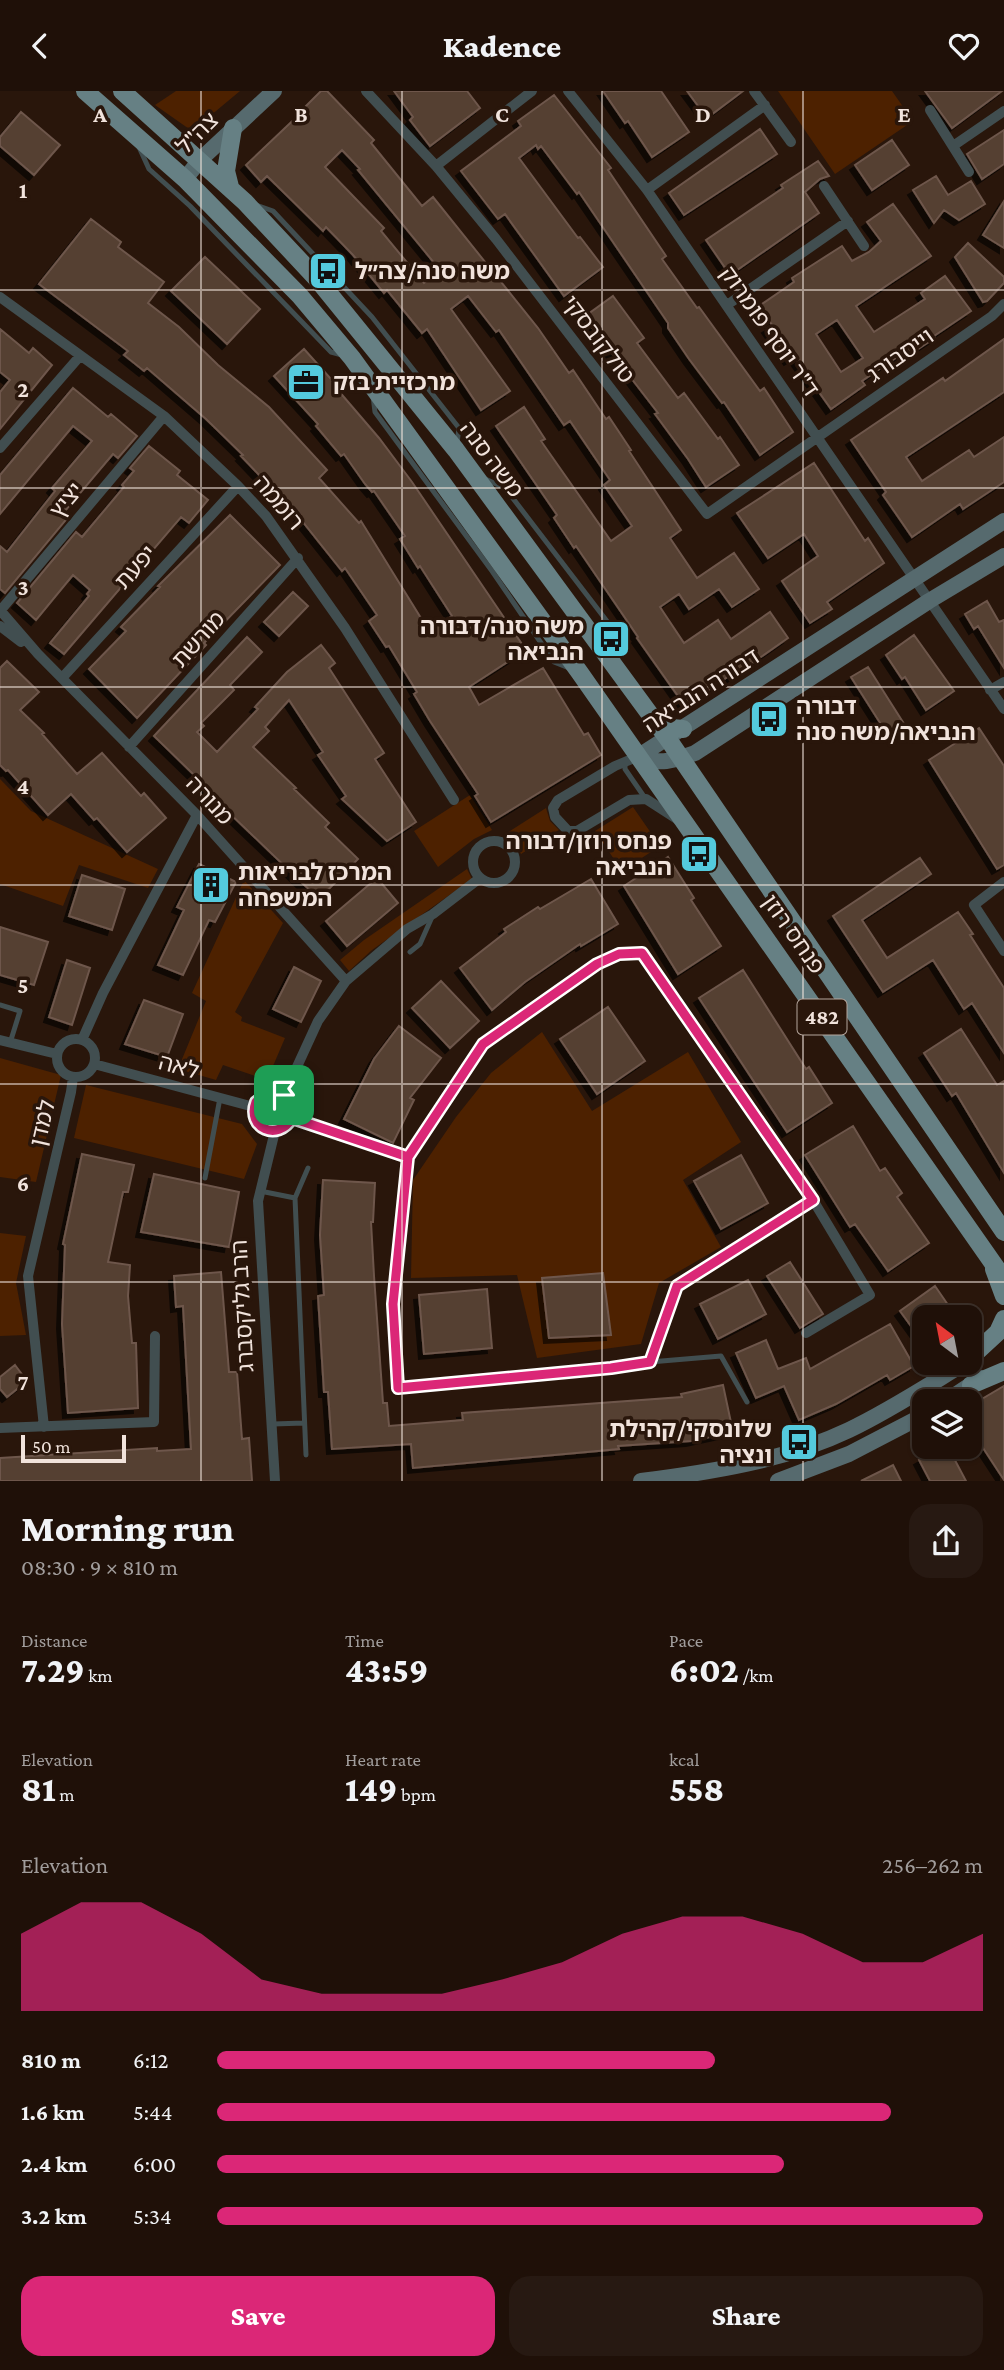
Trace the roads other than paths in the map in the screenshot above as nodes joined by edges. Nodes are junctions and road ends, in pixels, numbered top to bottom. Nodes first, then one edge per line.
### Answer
1 (85, 91) edge
2 (122, 91) edge
3 (274, 91) edge
4 (366, 91) edge
5 (532, 91) edge
6 (568, 91) edge
7 (754, 91) edge
8 (765, 105) junction
9 (930, 110) dead end
10 (1004, 111) edge
11 (233, 128) junction
12 (134, 134) junction
13 (792, 142) dead end
14 (953, 146) junction
15 (200, 160) junction
16 (436, 166) junction
17 (969, 171) dead end
18 (185, 179) junction
19 (824, 186) dead end
20 (230, 187) junction
21 (647, 190) junction
22 (848, 221) junction
23 (864, 246) dead end
24 (0, 297) edge
25 (727, 305) junction
26 (1004, 305) edge
27 (80, 356) junction
28 (352, 358) junction
29 (164, 416) junction
30 (818, 438) junction
31 (0, 448) edge
32 (238, 486) junction
33 (1004, 521) edge
34 (1004, 556) edge
35 (298, 558) junction
36 (913, 578) junction
37 (929, 601) junction
38 (0, 610) edge
39 (0, 626) edge
40 (37, 654) junction
41 (62, 678) junction
42 (1004, 682) edge
43 (990, 690) junction
44 (1004, 709) edge
45 (675, 734) junction
46 (129, 747) junction
47 (688, 756) junction
48 (632, 759) junction
49 (646, 799) junction
50 (454, 800) dead end
51 (197, 815) junction
52 (688, 827) junction
53 (480, 879) junction
54 (1004, 882) edge
55 (433, 915) junction
56 (1004, 951) edge
57 (410, 952) dead end
58 (346, 981) junction
59 (0, 1005) edge
60 (82, 1040) junction
61 (5, 1041) edge
62 (57, 1054) junction
63 (94, 1064) junction
64 (73, 1077) junction
65 (284, 1095) junction
66 (219, 1098) junction
67 (254, 1107) junction
68 (292, 1118) junction
69 (275, 1131) junction
70 (408, 1157) junction
71 (308, 1168) dead end
72 (205, 1178) dead end
73 (260, 1191) junction
74 (295, 1198) junction
75 (813, 1200) junction
76 (1004, 1232) edge
77 (985, 1250) junction
78 (1004, 1279) edge
79 (1004, 1296) edge
80 (1004, 1319) edge
81 (806, 1332) dead end
82 (155, 1336) dead end
83 (1004, 1340) edge
84 (982, 1347) edge
85 (982, 1353) edge
86 (650, 1362) junction
87 (1004, 1364) edge
88 (1004, 1371) edge
89 (947, 1375) edge
90 (971, 1385) junction
91 (965, 1389) edge
92 (747, 1402) dead end
93 (912, 1421) edge
94 (304, 1423) junction
95 (270, 1425) junction
96 (44, 1427) junction
97 (0, 1428) edge
98 (306, 1455) dead end
99 (738, 1474) edge
100 (275, 1481) edge
101 (641, 1481) edge
102 (778, 1481) edge

1 - 12 main road, 482
2 - 15 main road, משה סנה / 482
3 - 11 street, צה"ל
4 - 16 street, טולקובסקי
5 - 16 street
6 - 21 street, ד"ר יוסף פומרוק
7 - 8 street
8 - 13 street
8 - 21 street
9 - 14 street
10 - 14 street
11 - 15 street, צה"ל
11 - 20 main road
12 - 18 main road, 482
12 - 28 lane
14 - 17 street
15 - 18 street, צה"ל
15 - 20 main road, משה סנה / 482
16 - 30 street, טולקובסקי
18 - 28 main road, 482
19 - 22 street
20 - 45 main road, משה סנה / 482
21 - 25 street, ד"ר יוסף פומרוק
22 - 23 street
22 - 25 street
24 - 27 street, רוממה
25 - 30 street, ד"ר יוסף פומרוק
26 - 30 street, וייסבורג
27 - 29 street, רוממה
27 - 31 street
28 - 48 main road, 482
29 - 32 street, רוממה
29 - 38 street, יציץ
30 - 36 street, ד"ר יוסף פומרוק
32 - 35 street, רוממה
32 - 41 street, יפעת
33 - 36 street, דבורה הנביאה
34 - 37 street, דבורה הנביאה
35 - 46 street, מורשת
35 - 50 street, רוממה
36 - 37 street, ד"ר יוסף פומרוק
36 - 45 street, דבורה הנביאה
37 - 43 street, ד"ר יוסף פומרוק
37 - 47 street, דבורה הנביאה
38 - 40 street, מנורה
39 - 40 street, מנורה
40 - 41 street, מנורה
41 - 46 street, מנורה
42 - 43 street
43 - 44 street, ד"ר יוסף פומרוק
45 - 47 main road, משה סנה / 482
45 - 48 street, דבורה הנביאה
46 - 51 street, מנורה
47 - 48 street, דבורה הנביאה
47 - 76 main road, פנחס רוזן / 482
48 - 49 lane
48 - 49 street
48 - 52 main road, פנחס רוזן / 482
49 - 52 street
51 - 58 street, מנורה
51 - 60 street
52 - 77 main road, פנחס רוזן / 482
53 - 53 street
53 - 55 street
54 - 56 street
55 - 57 lane
55 - 58 street
58 - 65 street
59 - 61 lane
60 - 62 street
60 - 63 street
61 - 62 street
62 - 64 street
63 - 64 street
63 - 66 street, לאה
64 - 96 street, למדן
65 - 67 street
65 - 68 street
66 - 67 street, לאה
66 - 72 lane
67 - 69 street
68 - 69 street
68 - 70 street
69 - 73 street, הרב גליקסברג
70 - 75 street
70 - 86 street
71 - 74 lane
73 - 74 lane
73 - 95 street, הרב גליקסברג
74 - 94 lane
75 - 81 street
75 - 86 street
77 - 78 main road, פנחס רוזן / 482
77 - 79 main road
80 - 84 main road
82 - 96 street
83 - 85 street
86 - 92 lane
87 - 90 street
88 - 90 main road
89 - 99 street
90 - 91 street
93 - 102 street
94 - 95 lane
94 - 98 lane
95 - 100 street, הרב גליקסברג
96 - 97 street
99 - 101 street

